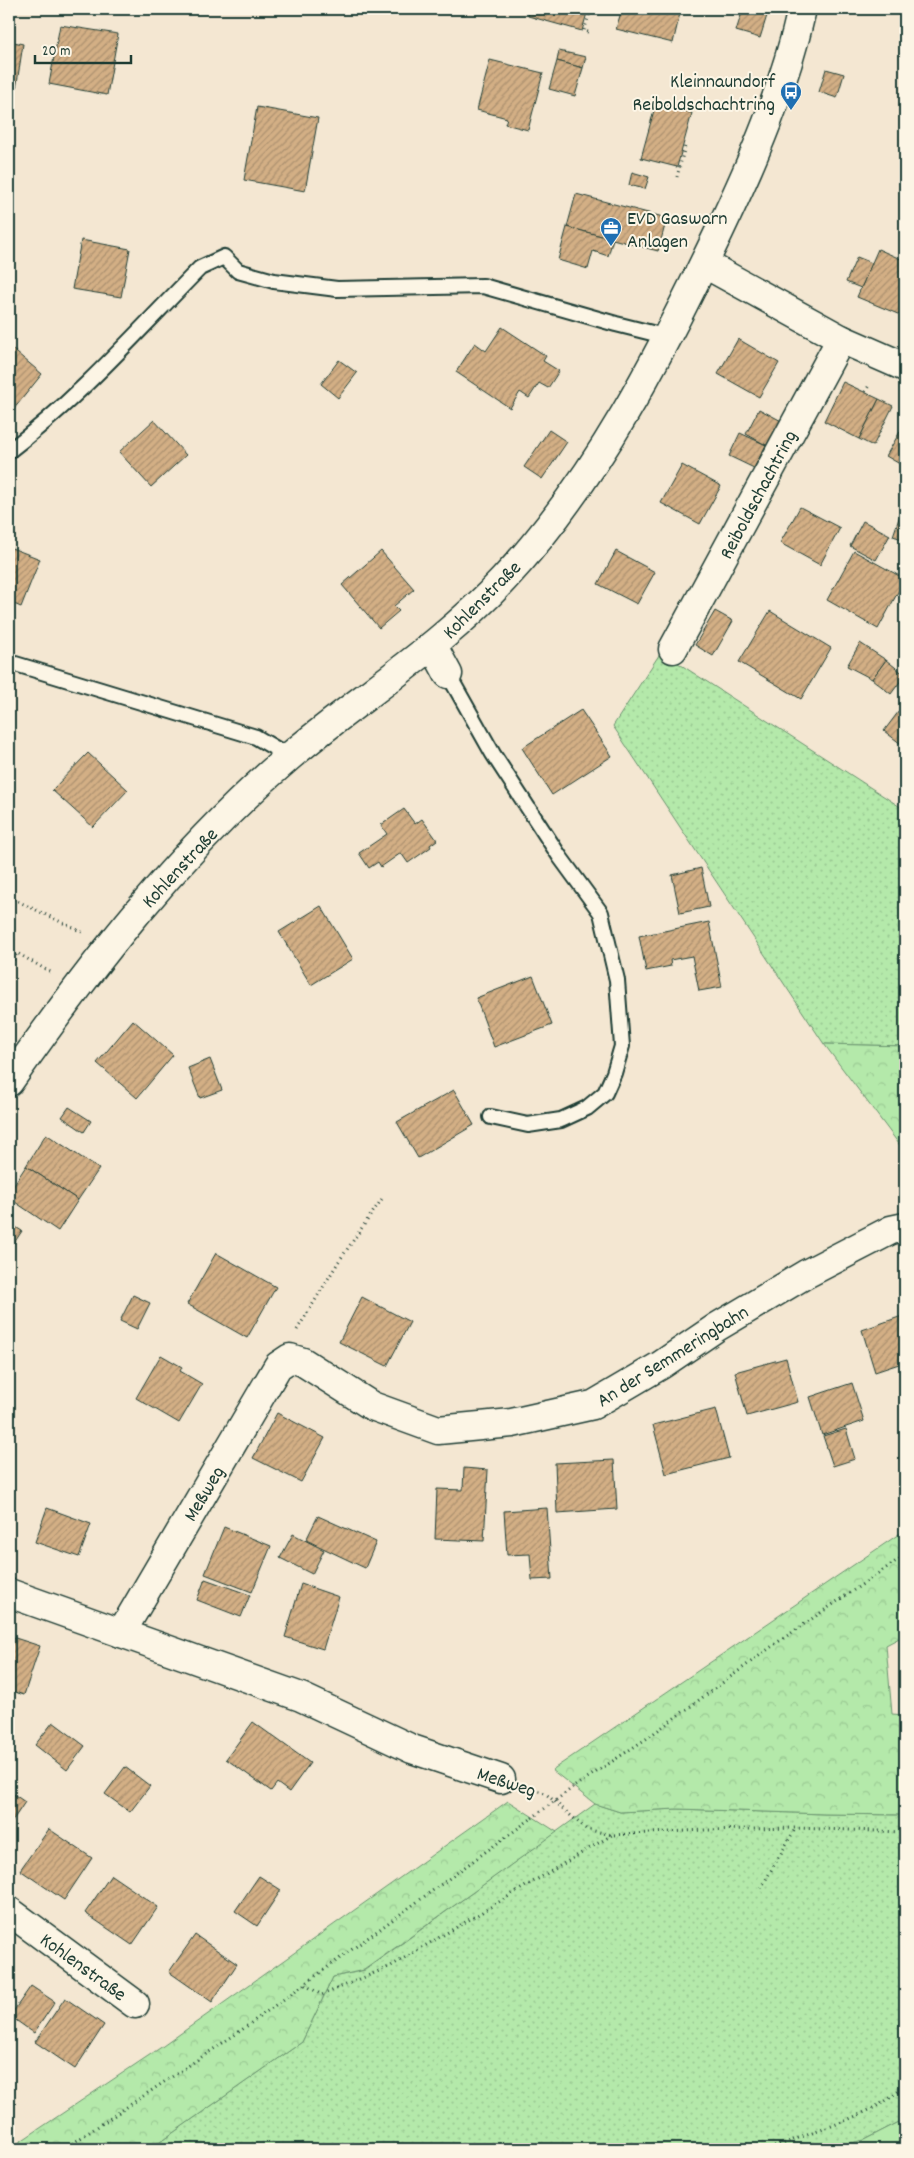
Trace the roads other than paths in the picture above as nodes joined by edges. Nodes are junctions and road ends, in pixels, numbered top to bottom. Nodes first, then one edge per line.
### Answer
1 (802, 9) edge
2 (705, 264) junction
3 (668, 337) junction
4 (842, 339) junction
5 (905, 367) edge
6 (9, 451) edge
7 (433, 646) junction
8 (673, 649) dead end
9 (9, 662) edge
10 (448, 674) joint
11 (290, 757) junction
12 (9, 1082) edge
13 (491, 1116) dead end
14 (905, 1227) edge
15 (290, 1358) joint
16 (9, 1593) edge
17 (120, 1633) junction
18 (502, 1779) road end
19 (9, 1911) edge
20 (135, 2004) dead end

1 - 2 street, Kohlenstraße
2 - 3 street, Kohlenstraße
2 - 4 street
3 - 6 lane
3 - 7 street, Kohlenstraße
4 - 5 street
4 - 8 street, Reiboldschachtring
7 - 10 street
7 - 11 street, Kohlenstraße
9 - 11 lane
10 - 13 lane
11 - 12 street, Kohlenstraße
14 - 15 street, An der Semmeringbahn
15 - 17 street, Meßweg
16 - 17 street, Meßweg
17 - 18 street, Meßweg
19 - 20 street, Kohlenstraße

